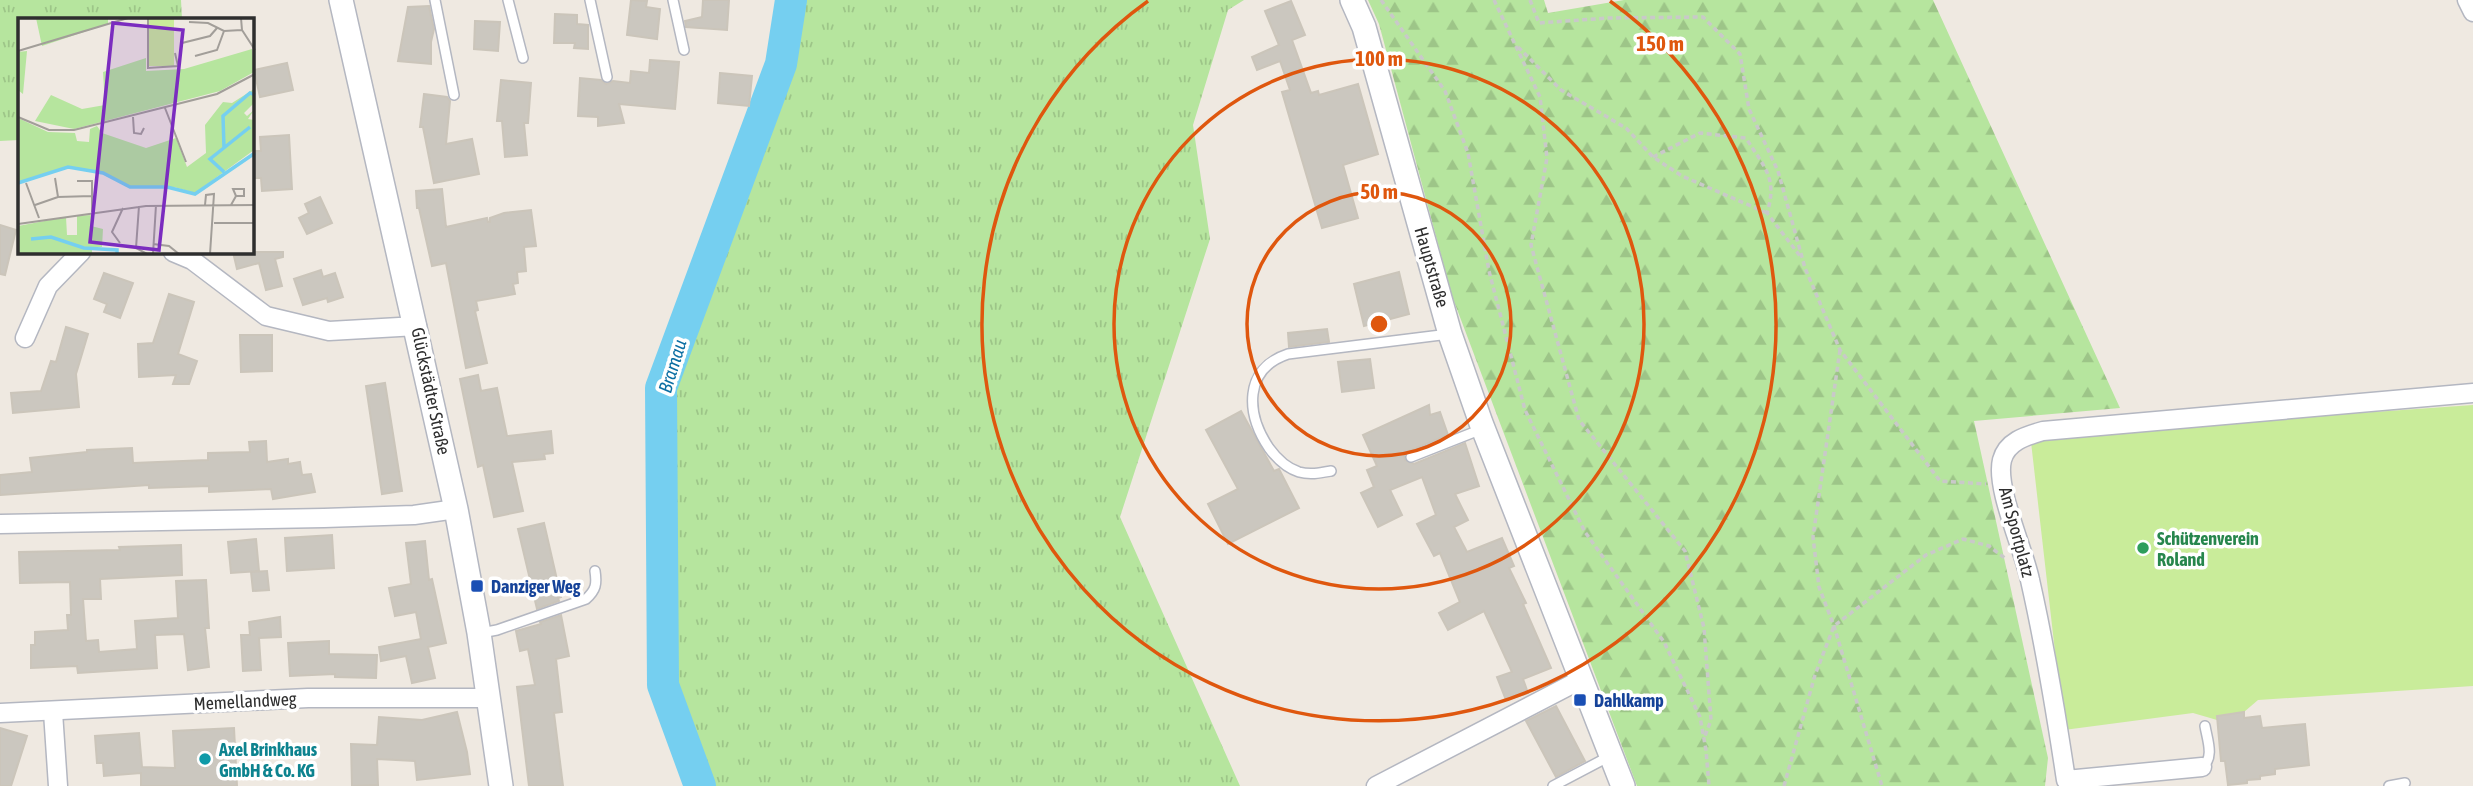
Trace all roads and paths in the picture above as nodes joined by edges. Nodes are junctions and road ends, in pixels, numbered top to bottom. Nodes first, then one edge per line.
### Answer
1 (341, 0) edge
2 (435, 0) edge
3 (508, 0) edge
4 (590, 0) edge
5 (673, 0) edge
6 (1352, 0) edge
7 (1381, 0) edge
8 (1494, 0) edge
9 (1530, 0) edge
10 (2467, 0) edge
11 (2473, 12) edge
12 (1514, 44) junction
13 (684, 50) dead end
14 (523, 58) dead end
15 (607, 77) dead end
16 (454, 95) dead end
17 (1653, 157) junction
18 (1767, 213) junction
19 (79, 254) edge
20 (178, 254) edge
21 (1802, 259) junction
22 (416, 326) junction
23 (1450, 334) junction
24 (25, 338) dead end
25 (1840, 350) junction
26 (2473, 393) edge
27 (1484, 428) junction
28 (1411, 457) dead end
29 (1331, 471) dead end
30 (2003, 486) junction
31 (456, 509) junction
32 (0, 524) edge
33 (595, 571) dead end
34 (2030, 577) junction
35 (1834, 626) junction
36 (479, 633) junction
37 (1582, 679) junction
38 (490, 698) junction
39 (53, 712) junction
40 (0, 713) edge
41 (2205, 726) dead end
42 (1704, 738) junction
43 (1611, 755) junction
44 (2202, 767) joint
45 (2405, 783) dead end
46 (58, 786) edge
47 (501, 786) edge
48 (1376, 786) edge
49 (1553, 786) edge
50 (1623, 786) edge
51 (1709, 786) edge
52 (1784, 786) edge
53 (1882, 786) edge
54 (2389, 786) edge

1 - 22 street, Glückstädter Straße
2 - 16 lane
3 - 14 lane
4 - 15 lane
5 - 13 lane
6 - 23 street, Hauptstraße
7 - 42 path
8 - 12 path
9 - 21 path
10 - 11 street
12 - 17 path
12 - 42 path
17 - 18 path
17 - 18 path
18 - 21 path
19 - 24 street
20 - 22 street
21 - 25 path
22 - 31 street, Glückstädter Straße
23 - 27 street
23 - 29 lane
25 - 30 path
25 - 35 path
26 - 30 street, Am Sportplatz
27 - 28 lane
27 - 37 street
30 - 34 street, Am Sportplatz
31 - 32 street
31 - 36 street, Glückstädter Straße
33 - 36 lane
34 - 35 path
34 - 44 street, Am Sportplatz
35 - 52 path
35 - 53 path
36 - 38 street, Glückstädter Straße
37 - 43 street
37 - 48 street
38 - 39 street, Memellandweg
38 - 47 street, Glückstädter Straße
39 - 40 street, Memellandweg
39 - 46 street
41 - 44 lane
42 - 51 path
43 - 49 lane
43 - 50 street
45 - 54 lane

